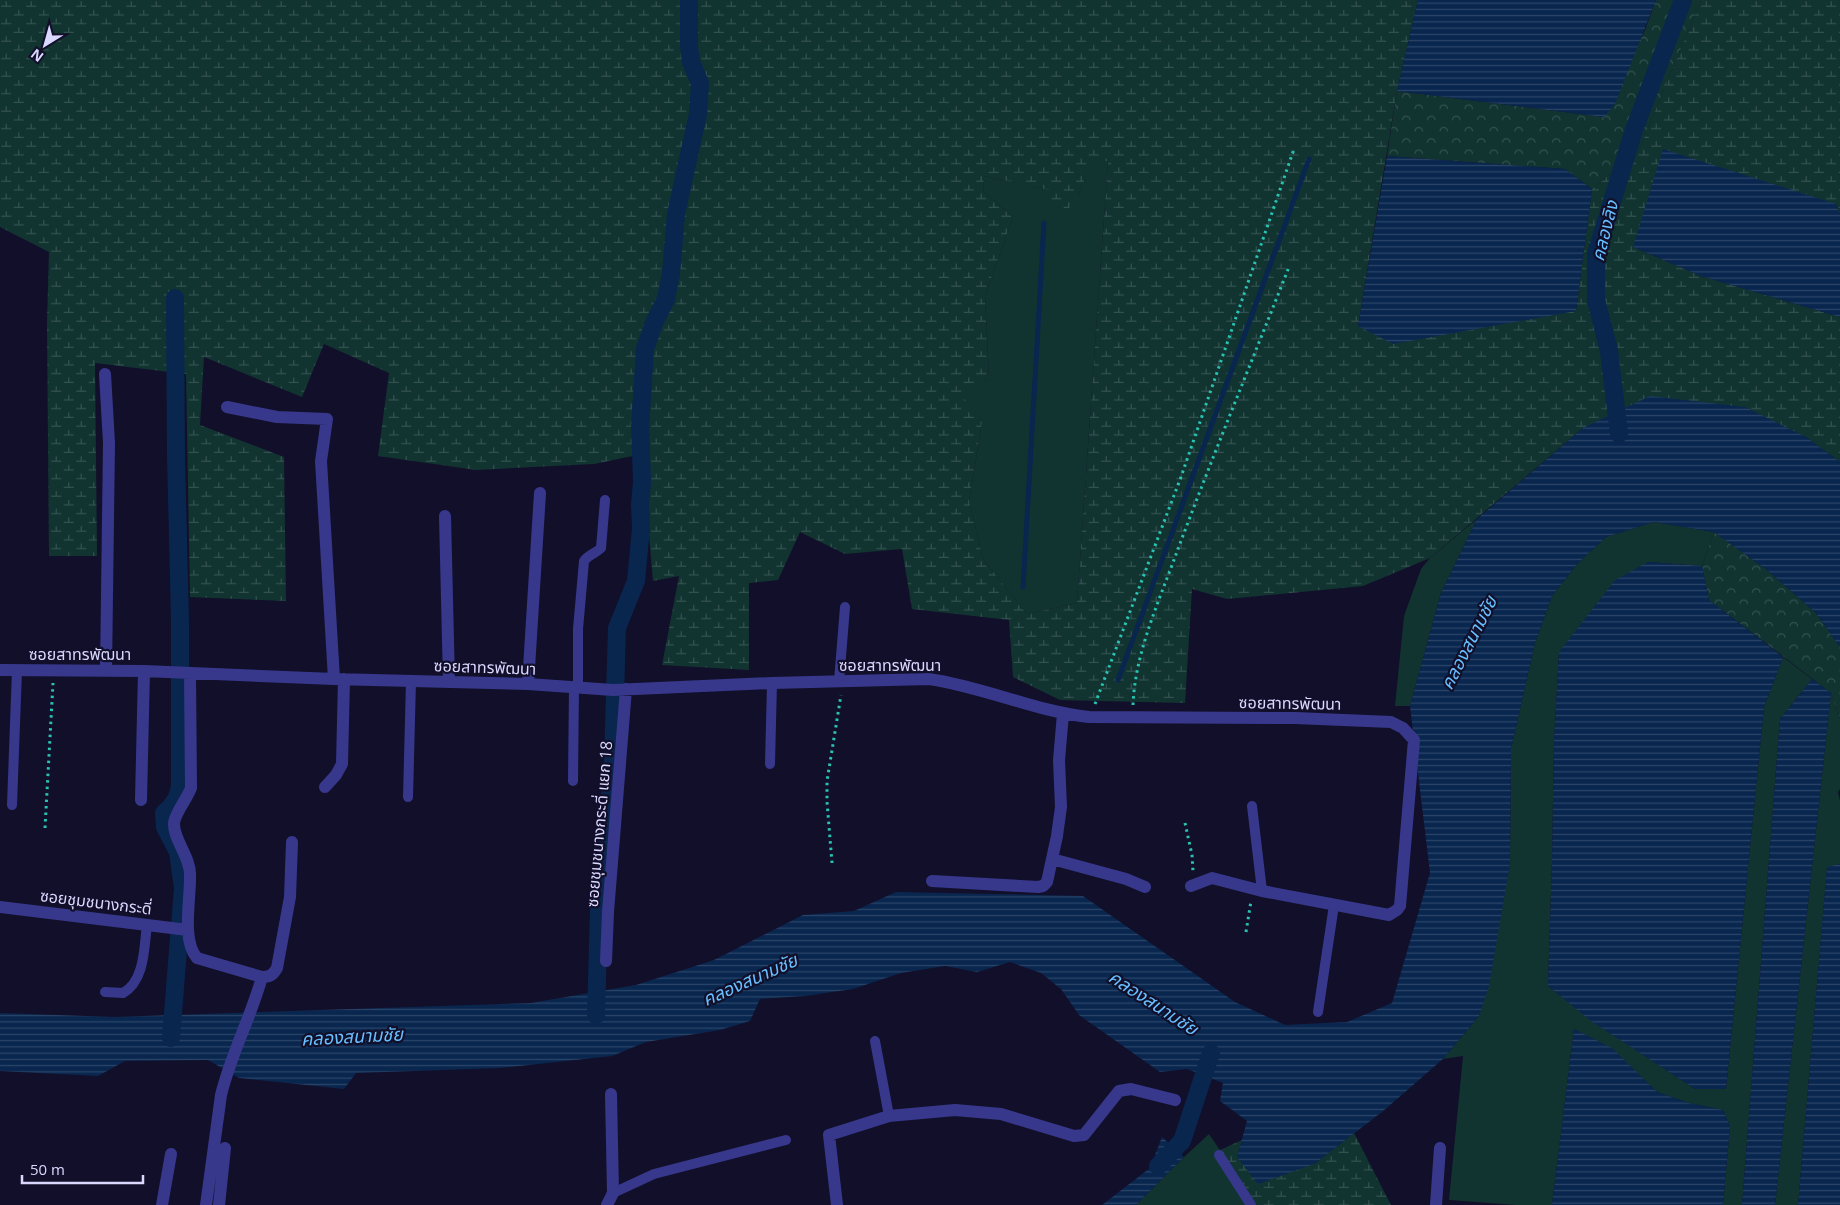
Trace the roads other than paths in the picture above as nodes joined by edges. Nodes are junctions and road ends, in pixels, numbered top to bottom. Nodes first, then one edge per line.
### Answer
1 (105, 374) dead end
2 (227, 407) dead end
3 (540, 493) dead end
4 (605, 500) dead end
5 (445, 516) dead end
6 (845, 607) dead end
7 (0, 670) edge
8 (17, 670) junction
9 (106, 670) junction
10 (144, 671) junction
11 (188, 673) junction
12 (339, 679) junction
13 (411, 681) junction
14 (841, 681) junction
15 (449, 682) junction
16 (772, 683) junction
17 (528, 684) junction
18 (576, 687) junction
19 (620, 689) junction
20 (1063, 714) junction
21 (770, 764) dead end
22 (573, 781) dead end
23 (325, 787) dead end
24 (408, 797) dead end
25 (141, 800) dead end
26 (12, 806) dead end
27 (1252, 806) dead end
28 (292, 842) dead end
29 (1052, 859) junction
30 (932, 881) dead end
31 (1191, 886) road end
32 (1146, 887) dead end
33 (1258, 890) junction
34 (1334, 905) junction
35 (0, 907) edge
36 (147, 925) junction
37 (183, 929) junction
38 (606, 961) dead end
39 (262, 977) junction
40 (105, 992) dead end
41 (1318, 1012) dead end
42 (874, 1041) dead end
43 (611, 1094) dead end
44 (1175, 1100) dead end
45 (889, 1116) junction
46 (786, 1140) dead end
47 (225, 1148) dead end
48 (1440, 1148) dead end
49 (171, 1154) dead end
50 (1219, 1155) dead end
51 (613, 1193) junction
52 (162, 1205) edge
53 (206, 1205) edge
54 (220, 1205) edge
55 (607, 1205) edge
56 (837, 1205) edge
57 (1252, 1205) edge
58 (1436, 1205) edge

1 - 9 street
2 - 12 street
3 - 17 street
4 - 18 lane
5 - 15 street
6 - 14 lane
7 - 8 street, ซอยสาทรพัฒนา
8 - 9 street, ซอยสาทรพัฒนา
8 - 26 lane
9 - 10 street, ซอยสาทรพัฒนา
10 - 11 street, ซอยสาทรพัฒนา
10 - 25 street
11 - 12 street, ซอยสาทรพัฒนา
11 - 37 street
12 - 13 street, ซอยสาทรพัฒนา
12 - 23 street
13 - 15 street, ซอยสาทรพัฒนา
13 - 24 lane
14 - 16 street, ซอยสาทรพัฒนา
14 - 20 street, ซอยสาทรพัฒนา
15 - 17 street, ซอยสาทรพัฒนา
16 - 19 street, ซอยสาทรพัฒนา
16 - 21 lane
17 - 18 street, ซอยสาทรพัฒนา
18 - 19 street, ซอยสาทรพัฒนา
18 - 22 lane
19 - 38 street, ซอยชุมชนางกระดี่ แยก 18
20 - 29 street
20 - 34 street, ซอยสาทรพัฒนา
27 - 33 lane
28 - 39 street
29 - 30 street
29 - 32 street
31 - 33 street, ซอยสาทรพัฒนา
33 - 34 street, ซอยสาทรพัฒนา
34 - 41 lane
35 - 36 street, ซอยชุมชนางกระดี่
36 - 37 street, ซอยชุมชนางกระดี่
36 - 40 lane
37 - 39 street
39 - 53 street
42 - 45 lane
43 - 51 street
44 - 45 street
45 - 56 street
46 - 51 lane
47 - 54 street
48 - 58 street
49 - 52 street
50 - 57 lane
51 - 55 street

